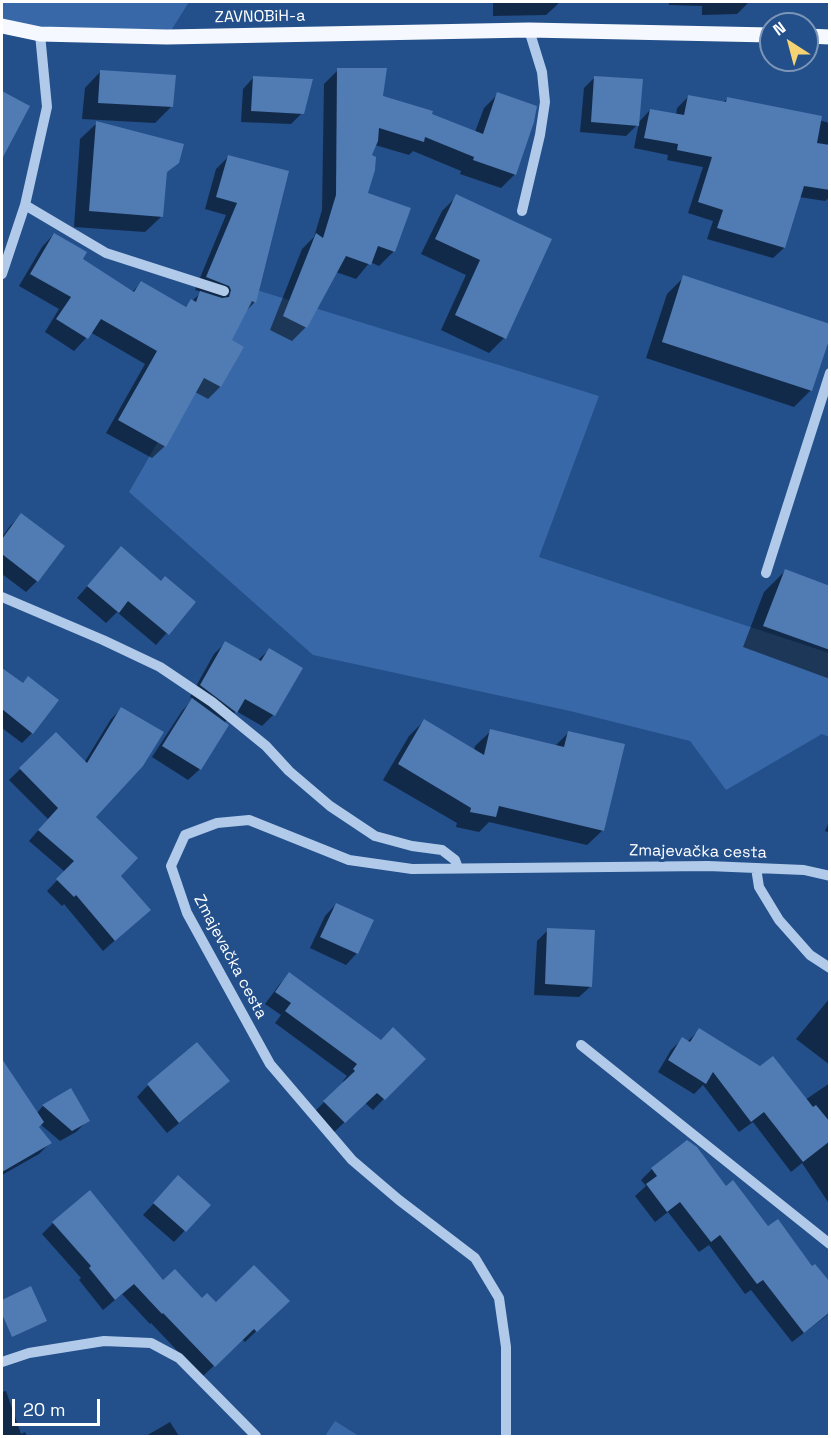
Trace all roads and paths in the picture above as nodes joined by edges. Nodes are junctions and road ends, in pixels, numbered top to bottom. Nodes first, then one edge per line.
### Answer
1 (2, 26) edge
2 (529, 30) junction
3 (40, 34) junction
4 (759, 35) edge
5 (25, 205) junction
6 (522, 211) dead end
7 (2, 274) edge
8 (224, 291) dead end
9 (830, 373) edge
10 (766, 573) dead end
11 (2, 597) edge
12 (458, 868) junction
13 (756, 868) junction
14 (830, 876) edge
15 (830, 968) edge
16 (581, 1045) dead end
17 (830, 1244) edge
18 (2, 1362) edge
19 (256, 1437) edge
20 (506, 1437) edge

1 - 3 main road, ZAVNOBiH-a
2 - 3 main road, ZAVNOBiH-a
2 - 4 main road, ZAVNOBiH-a
2 - 6 street
3 - 5 street
5 - 7 street
5 - 8 street
9 - 10 street
11 - 12 street
12 - 13 street, Zmajevačka cesta
12 - 20 street, Zmajevačka cesta
13 - 14 street, Zmajevačka cesta
13 - 15 street
16 - 17 street
18 - 19 street

